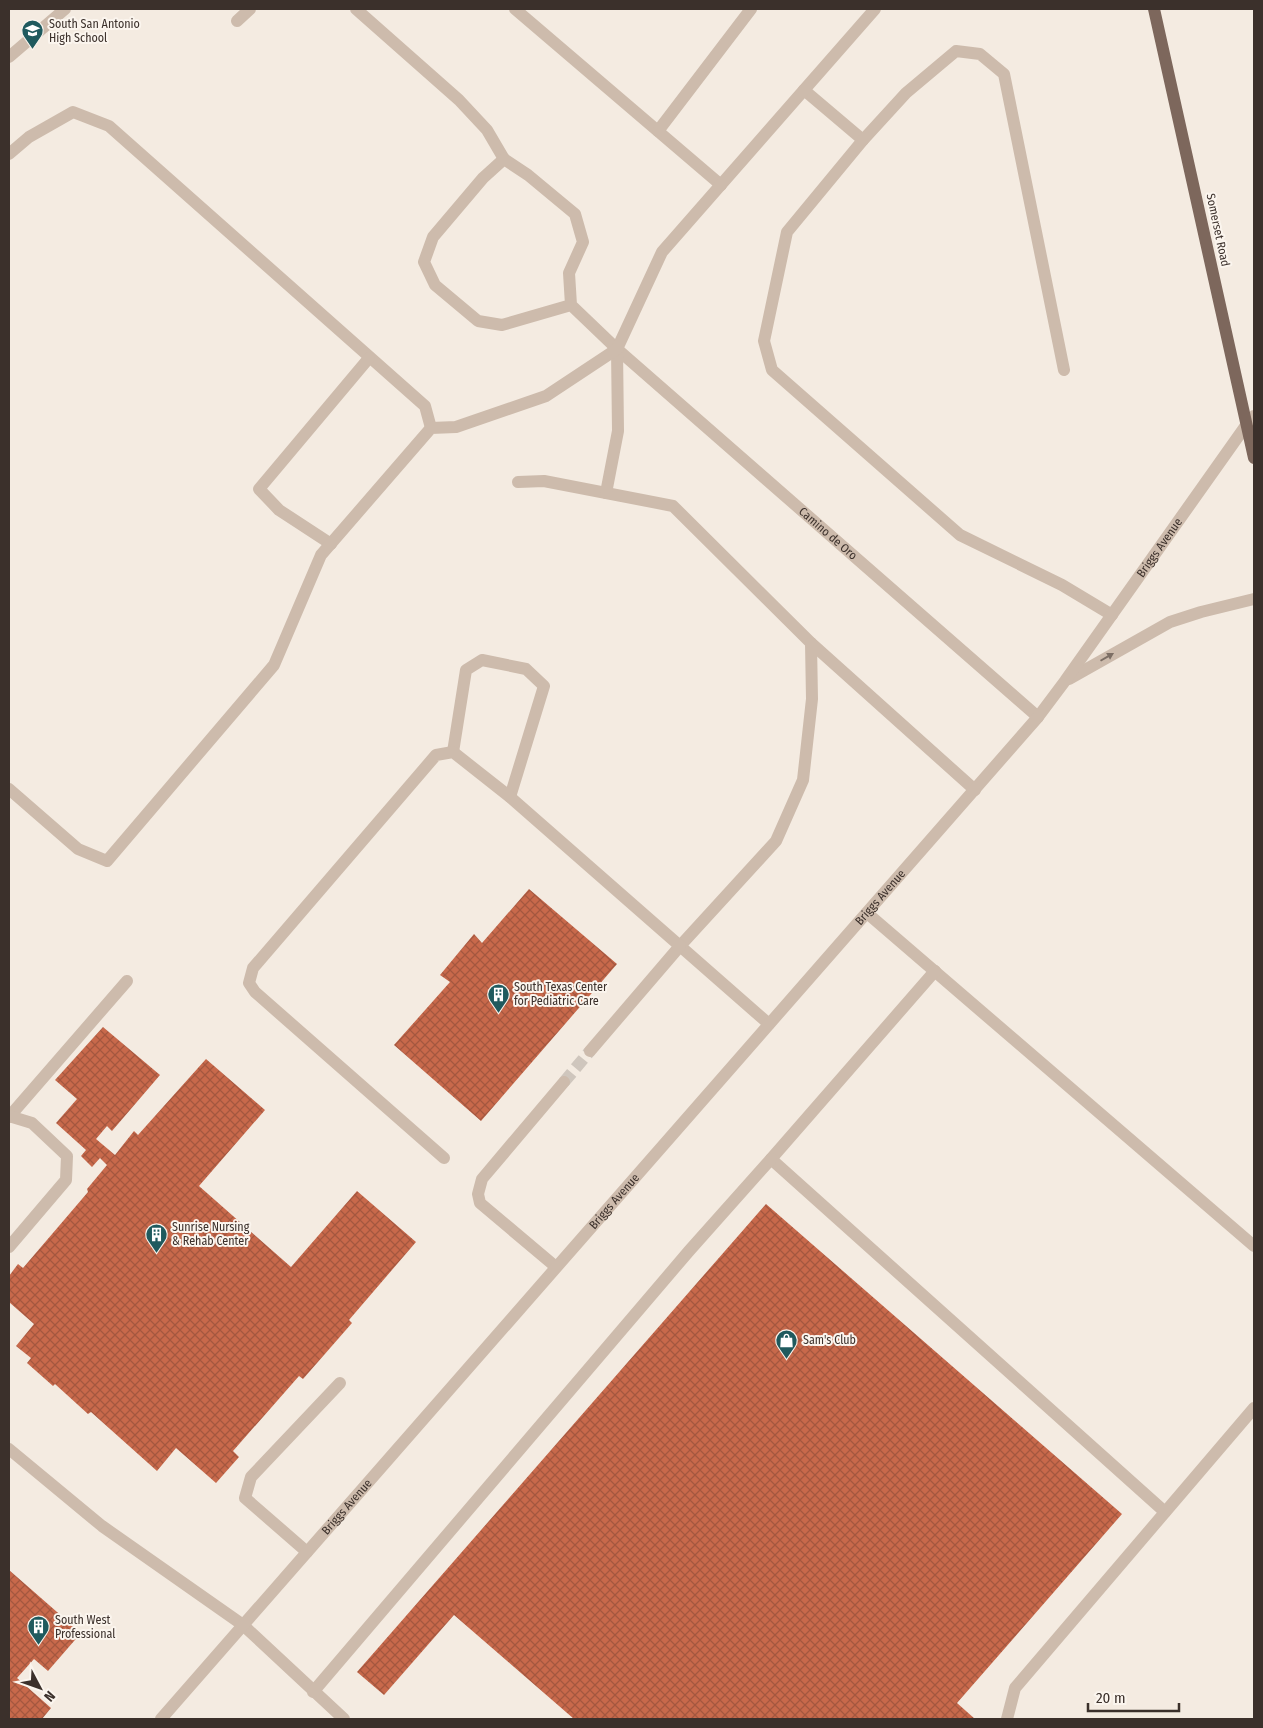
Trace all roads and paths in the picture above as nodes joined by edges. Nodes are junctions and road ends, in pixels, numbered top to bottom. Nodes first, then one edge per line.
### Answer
1 (65, 9) edge
2 (250, 9) edge
3 (356, 9) edge
4 (515, 9) edge
5 (751, 9) edge
6 (875, 9) edge
7 (1154, 9) edge
8 (237, 21) dead end
9 (9, 57) edge
10 (804, 90) junction
11 (658, 130) junction
12 (864, 140) junction
13 (9, 154) edge
14 (504, 159) junction
15 (721, 185) junction
16 (570, 305) junction
17 (617, 349) junction
18 (369, 358) junction
19 (1064, 370) dead end
20 (1251, 420) edge
21 (431, 428) junction
22 (1254, 458) edge
23 (518, 482) dead end
24 (606, 493) junction
25 (331, 544) junction
26 (1254, 599) edge
27 (1112, 615) junction
28 (811, 643) junction
29 (1065, 681) junction
30 (1038, 717) junction
31 (453, 752) junction
32 (9, 788) edge
33 (975, 790) junction
34 (510, 798) junction
35 (867, 913) junction
36 (680, 946) junction
37 (936, 971) junction
38 (127, 982) dead end
39 (769, 1024) junction
40 (590, 1051) tunnel mouth
41 (564, 1082) tunnel mouth
42 (9, 1117) edge
43 (444, 1158) dead end
44 (771, 1159) junction
45 (1254, 1246) edge
46 (9, 1247) edge
47 (556, 1267) junction
48 (340, 1383) dead end
49 (1254, 1408) edge
50 (9, 1449) edge
51 (1164, 1512) junction
52 (308, 1552) junction
53 (243, 1625) junction
54 (313, 1692) junction
55 (161, 1719) edge
56 (344, 1719) edge
57 (1007, 1719) edge

1 - 9 street
2 - 8 street
3 - 14 street
4 - 11 street
5 - 11 street
6 - 10 street
7 - 20 main road, Somerset Road
10 - 12 street
10 - 15 street
11 - 15 street
12 - 19 street
12 - 27 street
13 - 18 street
14 - 16 street
14 - 16 street
15 - 17 street
16 - 17 street, Camino de Oro
17 - 21 street
17 - 24 street
17 - 30 street, Camino de Oro
18 - 21 street
18 - 25 street
20 - 22 main road, Somerset Road
20 - 27 street, Briggs Avenue
21 - 25 street
23 - 24 street
24 - 28 street
25 - 32 street
29 -> 26 street, Briggs Avenue
27 - 29 street, Briggs Avenue
28 - 33 street
28 - 36 street
29 - 30 street, Briggs Avenue
30 - 33 street, Briggs Avenue
31 - 34 street
31 - 34 street
31 - 43 street
33 - 35 street, Briggs Avenue
34 - 36 street
35 - 37 street
35 - 39 street, Briggs Avenue
36 - 39 street
36 - 40 street
37 - 44 street
37 - 45 street
38 - 42 street
39 - 47 street, Briggs Avenue
41 - 47 street
42 - 46 street
44 - 51 street
44 - 54 street
47 - 52 street, Briggs Avenue
48 - 52 street
49 - 51 street
50 - 53 street
51 - 57 street
52 - 53 street, Briggs Avenue
53 - 54 street
53 - 55 street, Briggs Avenue
54 - 56 street

